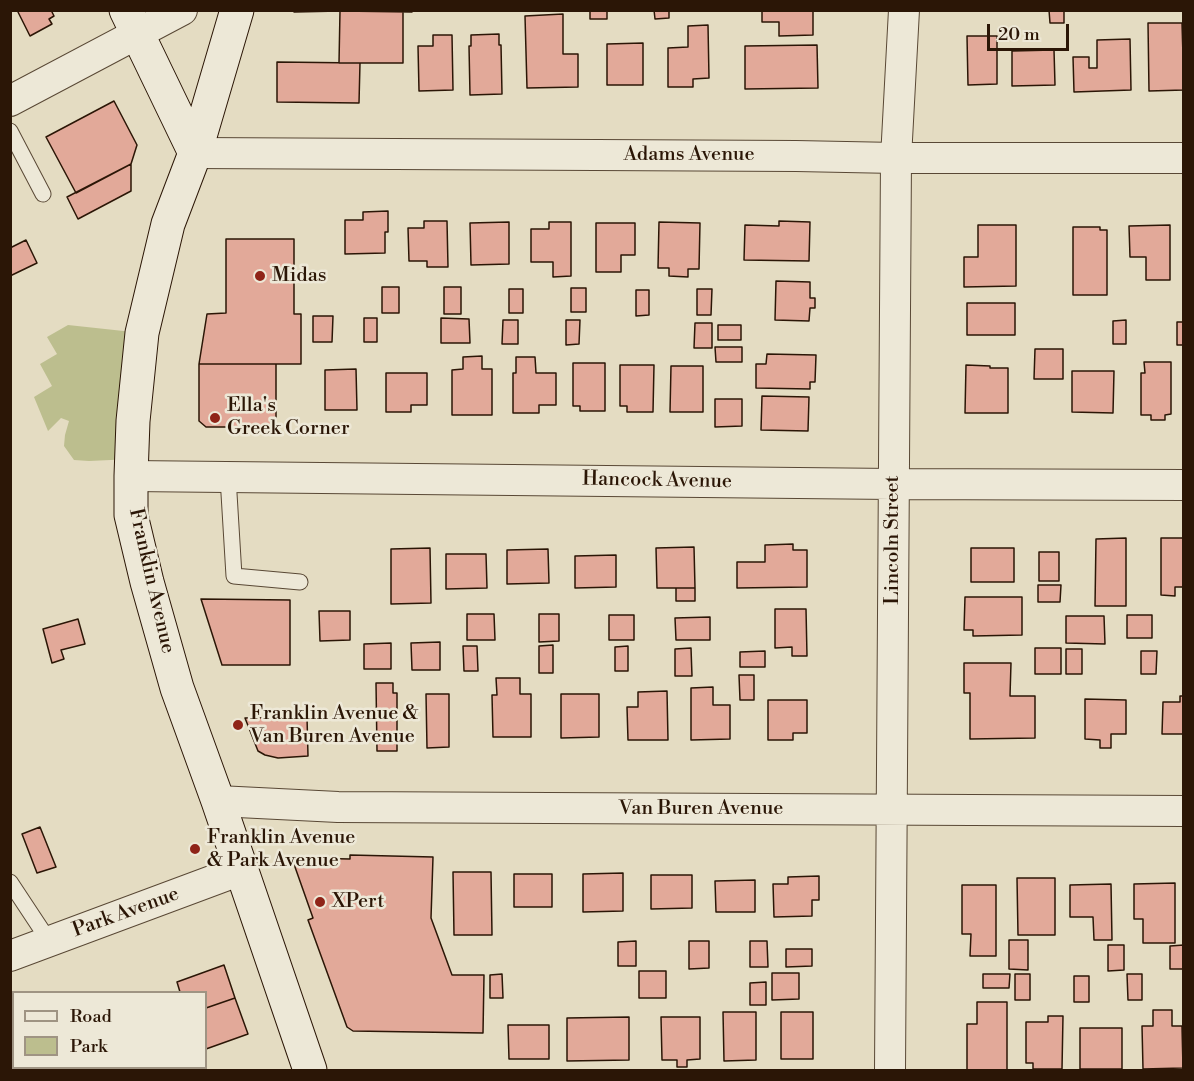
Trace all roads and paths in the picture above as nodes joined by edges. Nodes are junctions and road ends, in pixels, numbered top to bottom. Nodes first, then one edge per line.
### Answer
1 (182, 10) edge
2 (237, 10) edge
3 (904, 10) edge
4 (132, 22) edge
5 (10, 101) edge
6 (10, 132) edge
7 (195, 153) junction
8 (896, 158) junction
9 (1184, 158) edge
10 (44, 194) dead end
11 (131, 476) junction
12 (228, 477) junction
13 (893, 484) junction
14 (1184, 485) edge
15 (300, 582) dead end
16 (218, 801) junction
17 (892, 810) junction
18 (1184, 811) edge
19 (241, 870) junction
20 (10, 882) edge
21 (49, 941) junction
22 (10, 956) edge
23 (310, 1071) edge
24 (890, 1071) edge

1 - 4 street
2 - 7 main road, Franklin Avenue
3 - 8 street, Lincoln Street
4 - 5 street
4 - 7 main road
6 - 10 lane
7 - 8 street, Adams Avenue
7 - 11 main road, Franklin Avenue
8 - 9 street, Adams Avenue
8 - 13 street, Lincoln Street
11 - 12 street, Hancock Avenue
11 - 16 main road, Franklin Avenue
12 - 13 street, Hancock Avenue
12 - 15 lane
13 - 14 street, Hancock Avenue
13 - 17 street, Lincoln Street
16 - 17 street, Van Buren Avenue
16 - 19 main road, Franklin Avenue
17 - 18 street, Van Buren Avenue
17 - 24 street, Lincoln Street
19 - 21 street, Park Avenue
19 - 23 main road, Franklin Avenue
20 - 21 lane
21 - 22 street, Park Avenue

